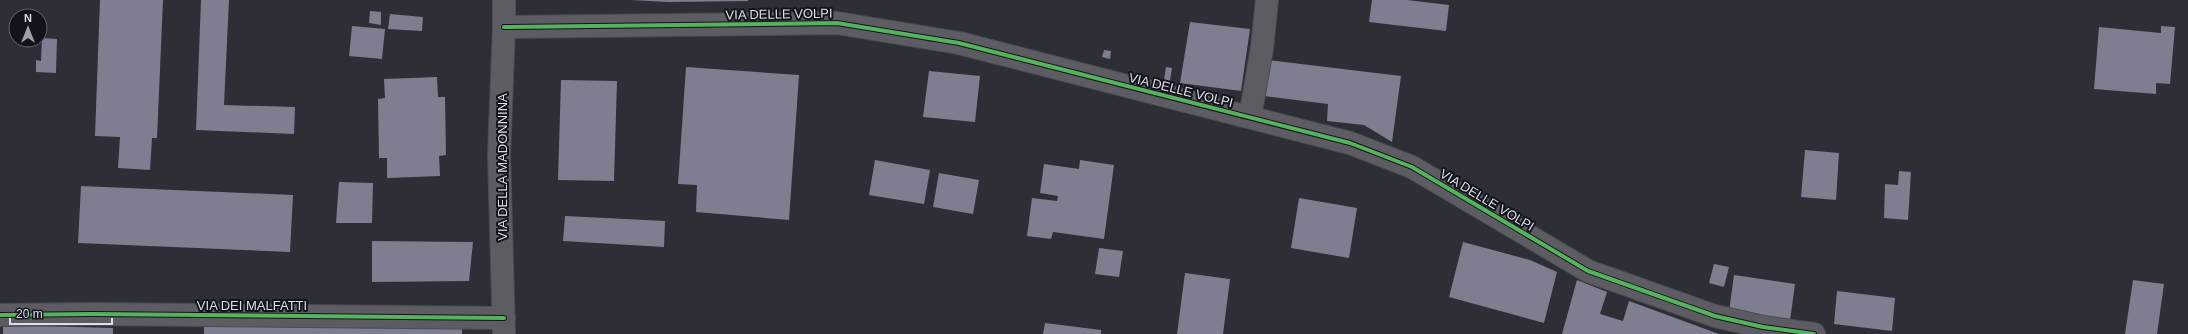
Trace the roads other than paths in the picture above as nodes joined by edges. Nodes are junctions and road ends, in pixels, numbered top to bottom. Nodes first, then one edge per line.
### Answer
1 (504, 0) edge
2 (1267, 0) edge
3 (504, 28) junction
4 (1250, 117) junction
5 (0, 315) edge
6 (504, 326) edge
7 (1814, 334) edge

1 - 3 street, VIA DELLA MADONNINA
2 - 4 street
3 - 4 street, VIA DELLE VOLPI
3 - 6 street, VIA DELLA MADONNINA
4 - 7 street, VIA DELLE VOLPI
5 - 6 street, VIA DEI MALFATTI

